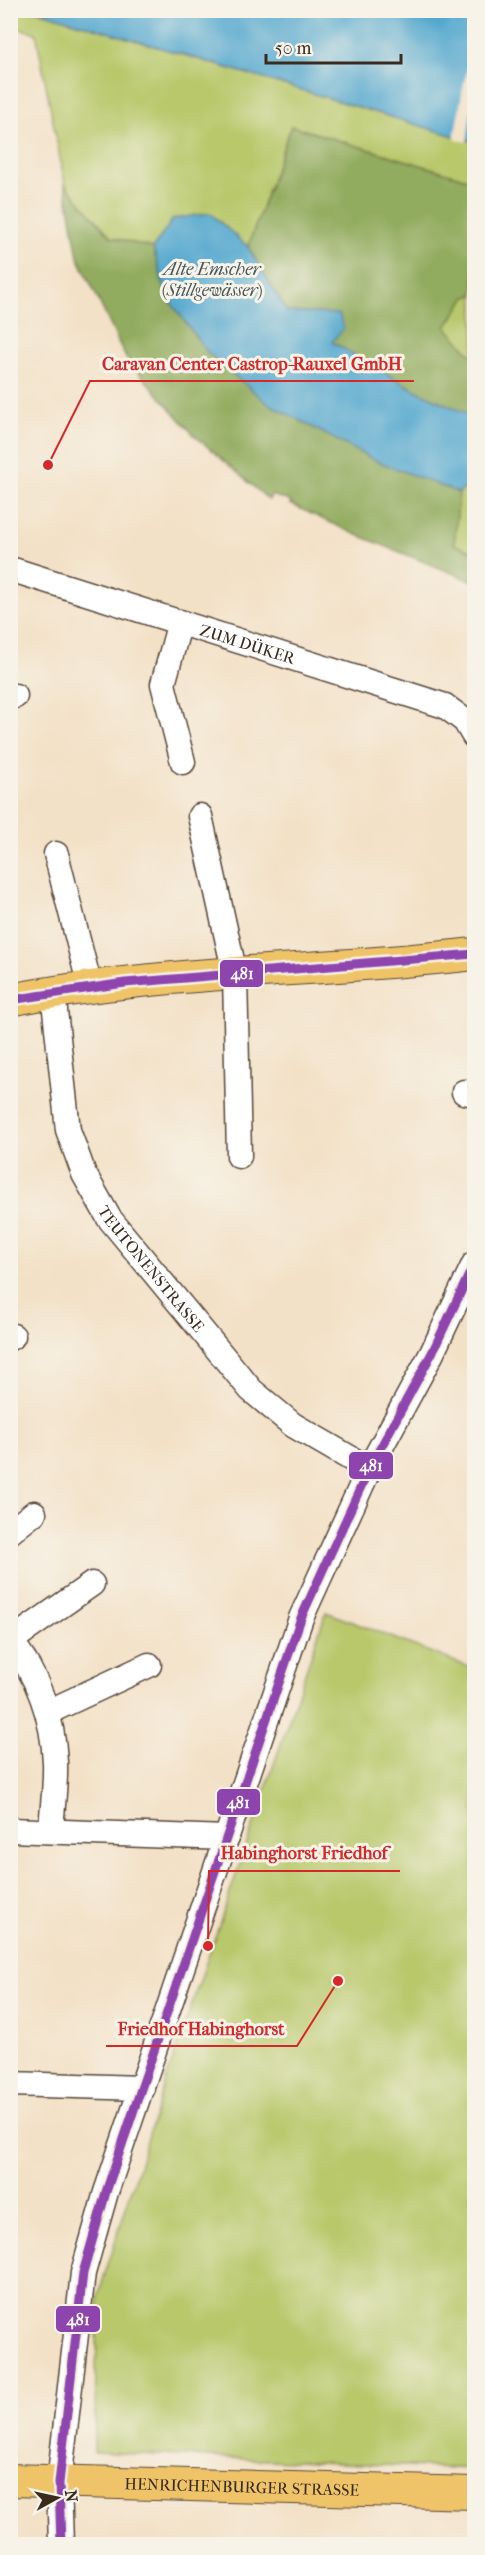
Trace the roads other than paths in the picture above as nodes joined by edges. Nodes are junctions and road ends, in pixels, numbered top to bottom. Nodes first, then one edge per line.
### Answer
1 (10, 568) edge
2 (180, 622) junction
3 (474, 736) edge
4 (183, 762) dead end
5 (200, 816) dead end
6 (56, 854) dead end
7 (474, 954) edge
8 (235, 974) junction
9 (90, 987) junction
10 (52, 992) junction
11 (10, 1000) edge
12 (239, 1156) dead end
13 (474, 1264) edge
14 (369, 1469) junction
15 (34, 1513) dead end
16 (10, 1532) edge
17 (92, 1584) dead end
18 (11, 1639) edge
19 (149, 1665) dead end
20 (48, 1712) junction
21 (10, 1830) edge
22 (51, 1832) junction
23 (227, 1838) junction
24 (10, 2084) edge
25 (142, 2088) junction
26 (10, 2480) edge
27 (59, 2483) junction
28 (474, 2493) edge
29 (61, 2544) edge

1 - 2 street, ZUM DÜKER
2 - 3 street, ZUM DÜKER
2 - 4 street
5 - 8 street
6 - 9 street
7 - 8 main road
8 - 9 main road
8 - 12 street
9 - 10 main road
10 - 11 main road
10 - 14 street, TEUTONENSTRASSE
13 - 14 street
14 - 23 street
15 - 16 street
17 - 18 street
18 - 20 street
19 - 20 street
20 - 22 street
21 - 22 street
22 - 23 street
23 - 25 street
24 - 25 street
25 - 27 street
26 - 27 main road, HENRICHENBURGER STRASSE
27 - 28 main road, HENRICHENBURGER STRASSE
27 - 29 street

